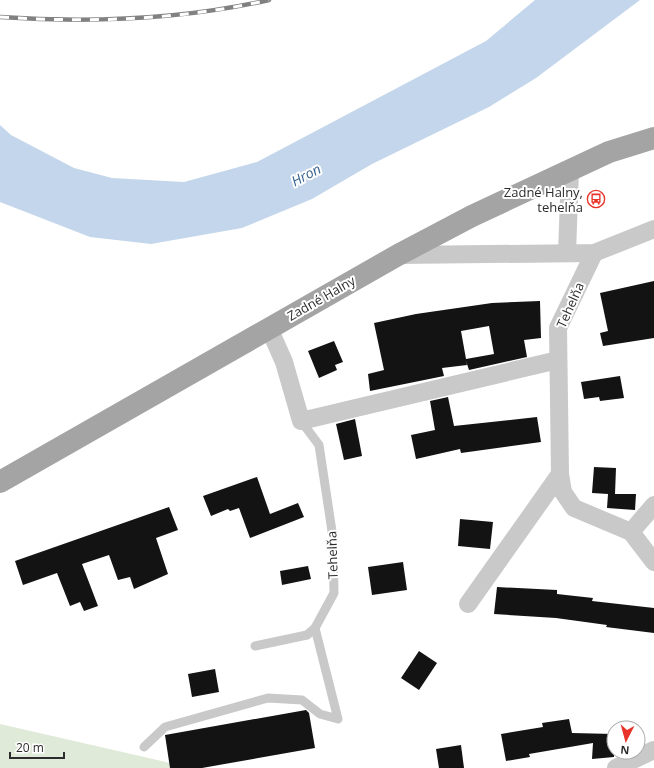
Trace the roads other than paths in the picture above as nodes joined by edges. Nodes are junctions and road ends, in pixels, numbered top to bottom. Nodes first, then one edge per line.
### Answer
1 (654, 138) edge
2 (570, 170) junction
3 (654, 230) edge
4 (567, 253) junction
5 (594, 253) junction
6 (398, 255) junction
7 (269, 328) junction
8 (558, 360) junction
9 (301, 421) junction
10 (560, 474) junction
11 (0, 482) edge
12 (654, 505) edge
13 (631, 532) junction
14 (654, 562) edge
15 (468, 604) dead end
16 (315, 628) junction
17 (255, 646) dead end
18 (144, 747) dead end
19 (654, 750) edge
20 (616, 768) edge

1 - 2 main road, Zadné Halny
2 - 4 street
2 - 6 main road, Zadné Halny
3 - 5 street
4 - 5 street
4 - 6 street
5 - 8 street, Tehelňa
6 - 7 main road, Zadné Halny
7 - 9 street, Tehelňa
7 - 11 main road, Zadné Halny
8 - 9 street
8 - 10 street, Tehelňa
9 - 16 lane, Tehelňa
10 - 13 street, Tehelňa
10 - 15 street
12 - 13 street
13 - 14 street, Tehelňa
16 - 17 lane
16 - 18 lane
19 - 20 street

